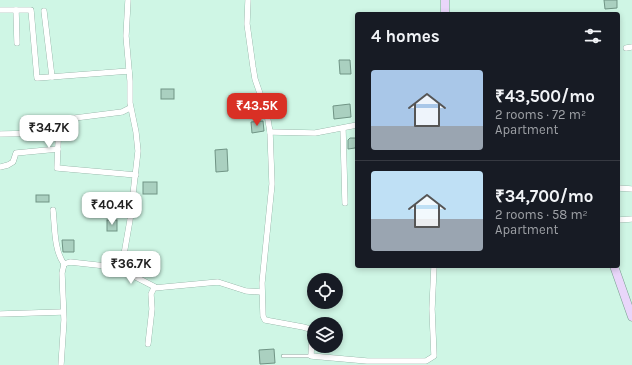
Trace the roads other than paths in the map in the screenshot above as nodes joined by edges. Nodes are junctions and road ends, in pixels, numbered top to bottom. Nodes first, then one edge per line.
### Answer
1 (128, 0) edge
2 (248, 0) edge
3 (445, 0) edge
4 (0, 10) edge
5 (16, 10) junction
6 (44, 11) dead end
7 (445, 12) edge
8 (17, 43) dead end
9 (130, 71) junction
10 (52, 76) junction
11 (130, 108) junction
12 (355, 126) edge
13 (343, 129) junction
14 (58, 132) junction
15 (270, 132) junction
16 (0, 134) edge
17 (58, 149) junction
18 (0, 167) edge
19 (136, 174) junction
20 (620, 188) edge
21 (632, 188) edge
22 (345, 204) dead end
23 (53, 210) dead end
24 (632, 219) edge
25 (620, 220) edge
26 (64, 264) junction
27 (120, 266) junction
28 (434, 268) edge
29 (615, 268) edge
30 (155, 287) junction
31 (262, 292) junction
32 (63, 312) junction
33 (0, 314) edge
34 (632, 316) edge
35 (148, 344) dead end
36 (283, 356) dead end
37 (311, 356) junction
38 (61, 365) edge

1 - 9 street
2 - 15 street
3 - 7 street
4 - 5 street
5 - 8 street
5 - 10 street
6 - 10 street
9 - 10 street
9 - 11 street
11 - 14 street
11 - 19 street
12 - 13 street
13 - 15 street
13 - 22 street
14 - 16 street
14 - 17 street
15 - 31 street
17 - 18 street
17 - 19 street
19 - 27 street
20 - 21 street
23 - 26 street
24 - 25 street
26 - 27 street
26 - 32 street
27 - 30 street
28 - 37 street
29 - 34 street
30 - 31 street
30 - 35 street
31 - 37 street
32 - 33 street
32 - 38 street
36 - 37 lane

